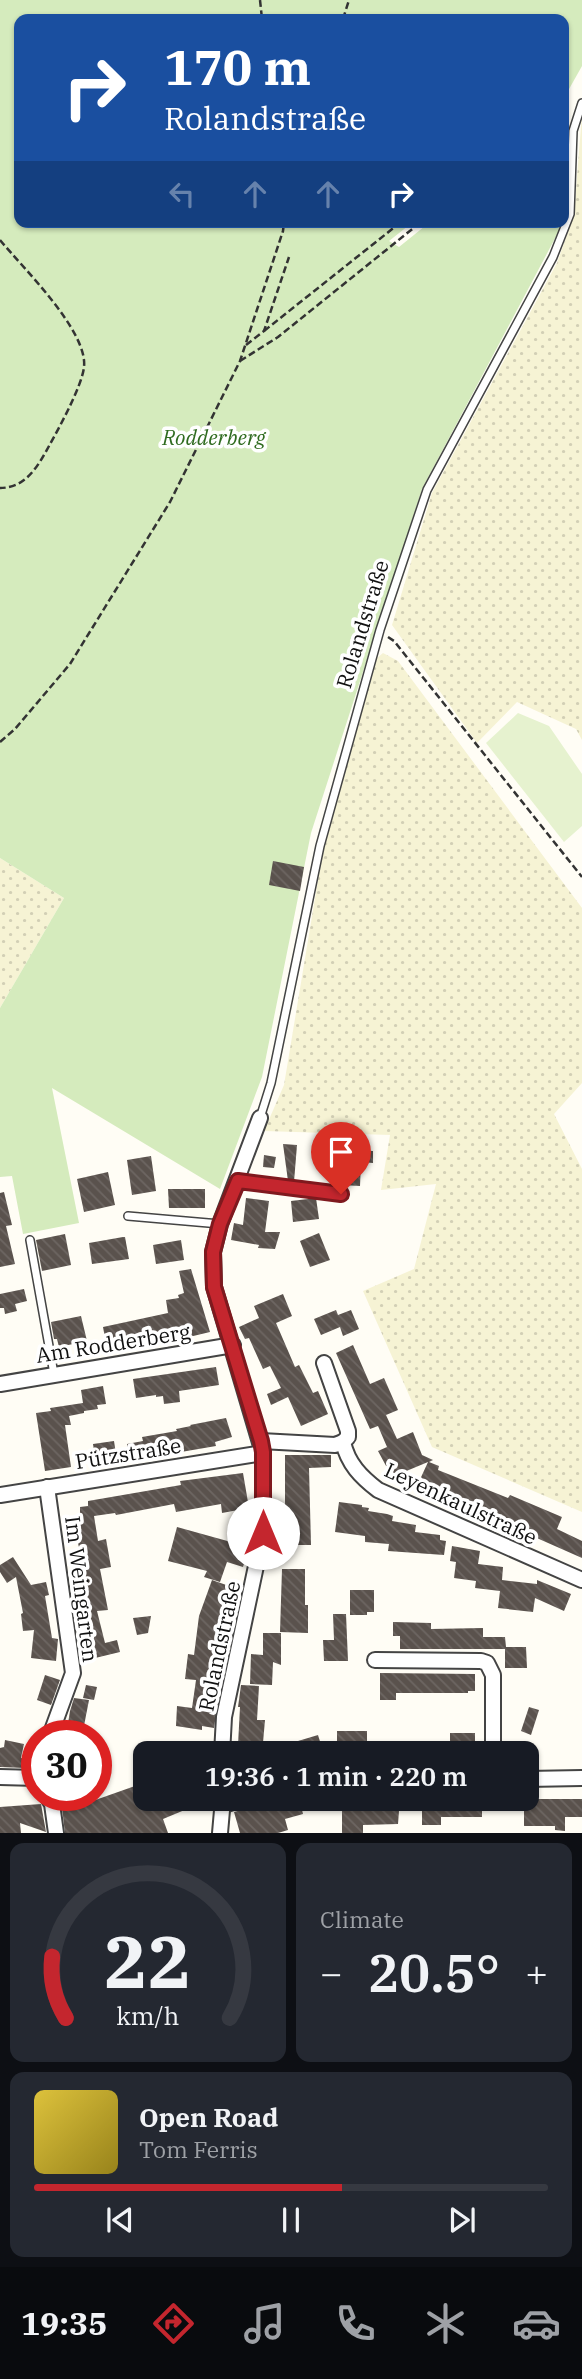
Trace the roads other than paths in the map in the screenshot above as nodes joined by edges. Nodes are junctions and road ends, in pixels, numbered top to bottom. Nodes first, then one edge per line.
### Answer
1 (582, 103) edge
2 (569, 217) edge
3 (564, 228) edge
4 (260, 1118) joint
5 (238, 1181) junction
6 (341, 1194) dead end
7 (128, 1216) dead end
8 (220, 1224) junction
9 (30, 1240) dead end
10 (233, 1345) junction
11 (324, 1363) dead end
12 (54, 1374) junction
13 (0, 1383) edge
14 (343, 1442) junction
15 (262, 1447) junction
16 (47, 1487) junction
17 (0, 1494) edge
18 (582, 1580) edge
19 (375, 1660) dead end
20 (56, 1720) edge
21 (223, 1741) edge
22 (493, 1741) edge
23 (0, 1777) edge
24 (21, 1778) edge
25 (582, 1778) edge
26 (539, 1779) edge
27 (53, 1811) edge
28 (223, 1811) edge
29 (56, 1833) edge
30 (220, 1833) edge

1 - 2 lane, Rolandstraße
3 - 4 lane, Rolandstraße
4 - 5 street, Rolandstraße
5 - 6 lane
5 - 8 street, Rolandstraße
7 - 8 lane
8 - 10 street, Rolandstraße
9 - 12 lane
10 - 12 street, Am Rodderberg
10 - 15 street, Rolandstraße
11 - 14 street, Leyenkaulstraße
12 - 13 street, Am Rodderberg
14 - 15 street
14 - 18 street, Leyenkaulstraße
15 - 16 street, Pützstraße
15 - 21 street, Rolandstraße
16 - 17 street, Pützstraße
16 - 20 street, Im Weingarten
19 - 22 street
23 - 24 street
25 - 26 street
27 - 29 street
28 - 30 street

